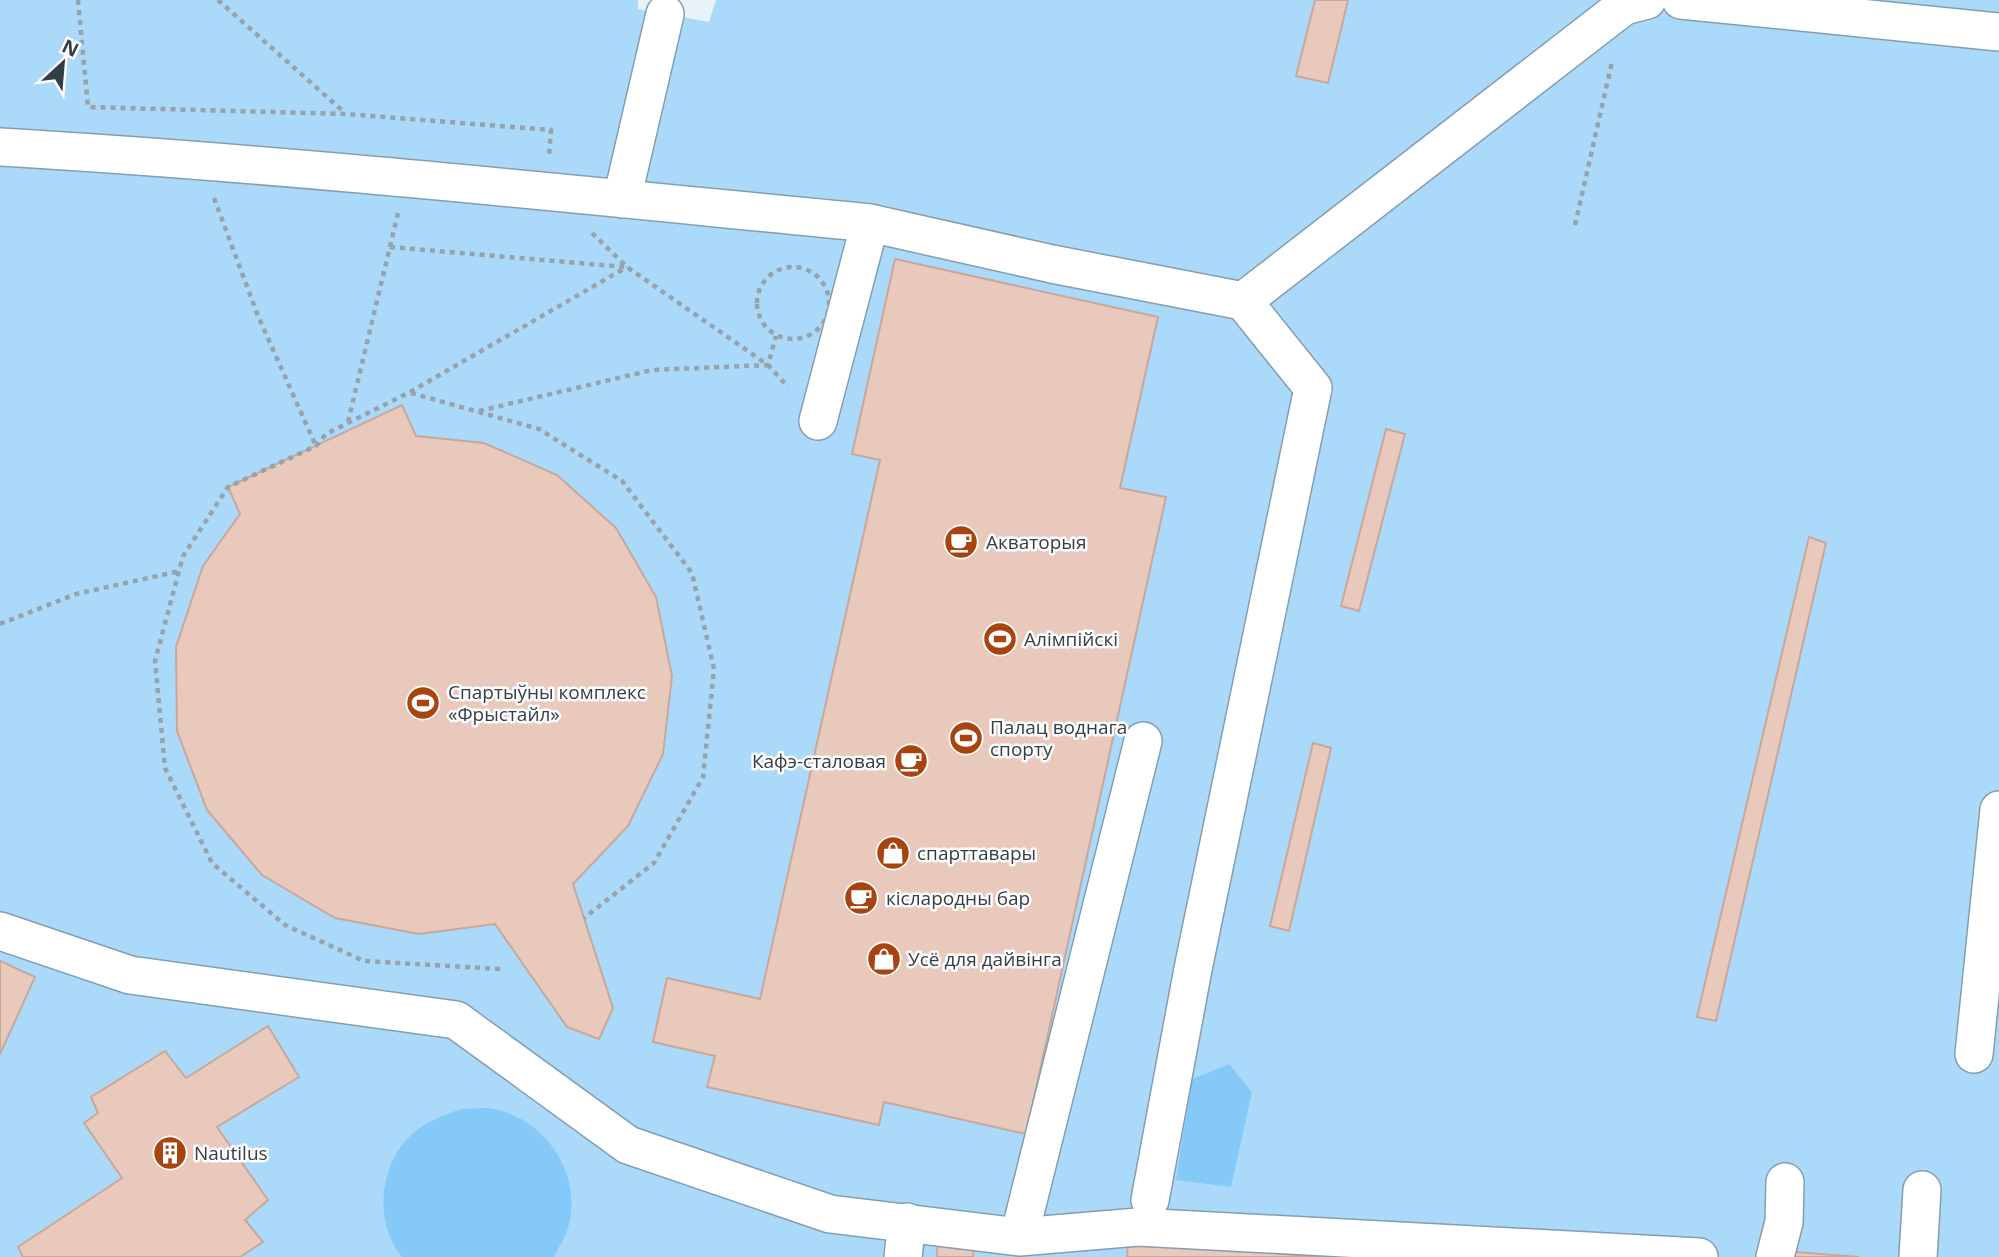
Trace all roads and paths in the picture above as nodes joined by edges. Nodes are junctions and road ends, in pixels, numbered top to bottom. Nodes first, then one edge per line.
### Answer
1 (78, 0) edge
2 (218, 0) edge
3 (1681, 0) edge
4 (1636, 3) edge
5 (665, 14) dead end
6 (1999, 32) edge
7 (346, 114) junction
8 (0, 147) edge
9 (210, 187) dead end
10 (548, 191) junction
11 (622, 199) junction
12 (401, 202) dead end
13 (870, 223) junction
14 (1576, 225) dead end
15 (390, 247) junction
16 (627, 267) junction
17 (1243, 301) junction
18 (776, 336) junction
19 (768, 365) junction
20 (410, 393) junction
21 (477, 411) junction
22 (818, 421) joint
23 (347, 423) junction
24 (316, 446) junction
25 (180, 571) junction
26 (0, 624) edge
27 (1143, 741) dead end
28 (1999, 810) edge
29 (584, 918) dead end
30 (0, 931) edge
31 (500, 970) dead end
32 (1974, 1054) dead end
33 (1785, 1182) dead end
34 (1922, 1190) dead end
35 (1150, 1200) dead end
36 (1019, 1237) junction
37 (905, 1240) edge
38 (1120, 1243) edge
39 (1699, 1257) edge
40 (1775, 1257) edge
41 (1919, 1257) edge

1 - 7 path
2 - 7 path
3 - 6 lane
4 - 14 path
4 - 17 lane
5 - 11 lane
7 - 10 path
8 - 10 lane
9 - 24 path
10 - 11 lane
10 - 16 path
11 - 13 lane
12 - 15 path
13 - 17 lane
13 - 22 lane
15 - 16 path
15 - 23 path
16 - 19 path
16 - 20 path
17 - 35 lane
18 - 18 path
18 - 19 path
19 - 21 path
19 - 22 path
20 - 21 path
20 - 23 path
21 - 29 path
23 - 24 path
24 - 25 path
25 - 26 path
25 - 31 path
27 - 36 lane
28 - 32 lane
30 - 37 lane
33 - 40 lane
34 - 41 lane
36 - 37 lane
36 - 38 lane
38 - 39 lane

